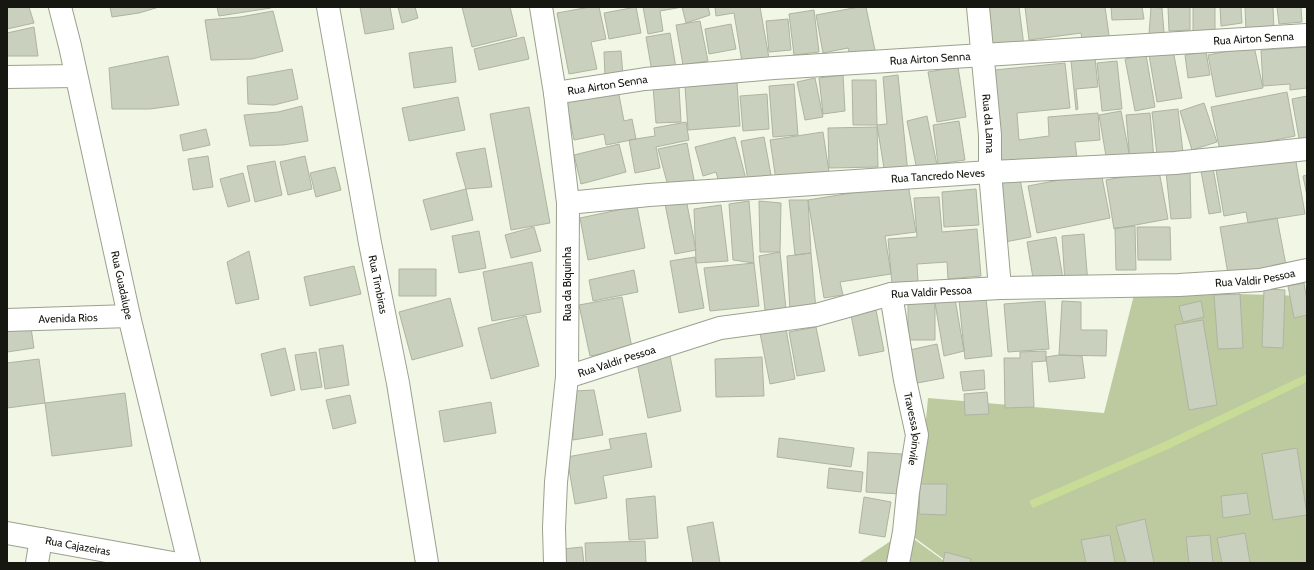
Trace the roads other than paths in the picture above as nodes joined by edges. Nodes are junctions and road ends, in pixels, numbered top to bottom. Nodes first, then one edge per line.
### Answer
1 (60, 7) edge
2 (328, 7) edge
3 (541, 7) edge
4 (978, 7) edge
5 (1307, 35) edge
6 (981, 56) junction
7 (76, 76) junction
8 (7, 77) edge
9 (555, 93) junction
10 (1307, 149) edge
11 (990, 172) junction
12 (568, 203) junction
13 (1307, 270) edge
14 (1000, 288) junction
15 (891, 294) junction
16 (128, 316) junction
17 (7, 320) edge
18 (567, 377) junction
19 (7, 532) edge
20 (41, 539) junction
21 (37, 563) edge
22 (173, 563) edge
23 (189, 563) edge
24 (427, 563) edge
25 (555, 563) edge
26 (898, 563) edge

1 - 7 street, Rua Guadalupe
2 - 24 street, Rua Timbiras
3 - 9 street, Rua da Biquinha
4 - 6 street, Rua da Lama
5 - 6 street, Rua Airton Senna
6 - 9 street, Rua Airton Senna
6 - 11 street, Rua da Lama
7 - 8 street
7 - 16 street, Rua Guadalupe
9 - 12 street, Rua da Biquinha
10 - 11 street, Rua Tancredo Neves
11 - 12 street, Rua Tancredo Neves
11 - 14 street, Rua da Lama
12 - 18 street, Rua da Biquinha
13 - 14 street, Rua Valdir Pessoa
14 - 15 street, Rua Valdir Pessoa
15 - 18 street, Rua Valdir Pessoa
15 - 26 street, Travessa Joinvile
16 - 17 street, Avenida Rios
16 - 23 street, Rua Guadalupe
18 - 25 street, Rua da Biquinha
19 - 20 street, Rua Cajazeiras
20 - 21 street
20 - 22 street, Rua Cajazeiras

